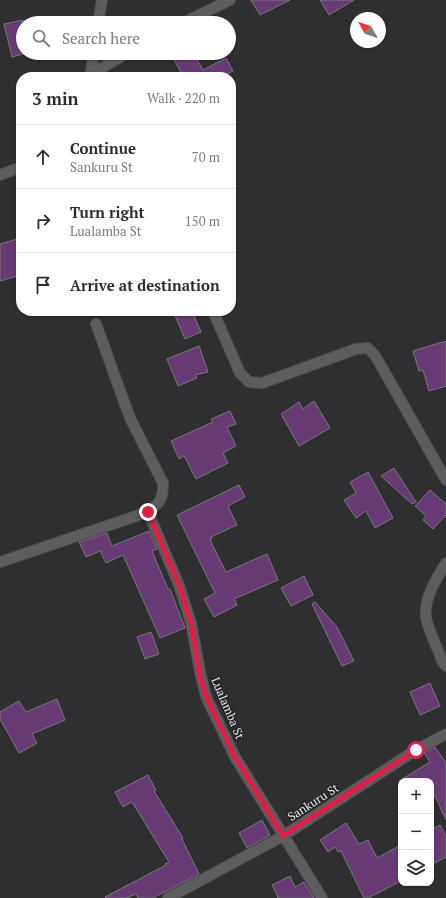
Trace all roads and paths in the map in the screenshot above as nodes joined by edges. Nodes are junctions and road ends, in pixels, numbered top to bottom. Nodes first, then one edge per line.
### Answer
1 (102, 0) edge
2 (230, 0) edge
3 (99, 16) edge
4 (197, 16) edge
5 (93, 60) edge
6 (116, 60) edge
7 (91, 72) edge
8 (96, 72) edge
9 (16, 169) edge
10 (0, 175) edge
11 (215, 316) edge
12 (96, 324) dead end
13 (446, 480) edge
14 (148, 512) junction
15 (0, 562) edge
16 (446, 563) edge
17 (446, 666) edge
18 (446, 734) edge
19 (283, 836) junction
20 (168, 898) edge
21 (322, 898) edge

1 - 3 street
2 - 4 street
5 - 7 street
6 - 8 street
9 - 10 street
11 - 13 street
12 - 14 street
14 - 15 street
14 - 19 street, Lualamba St
16 - 17 street
18 - 19 street, Sankuru St
19 - 20 street, Sankuru St
19 - 21 street, Lualamba St

